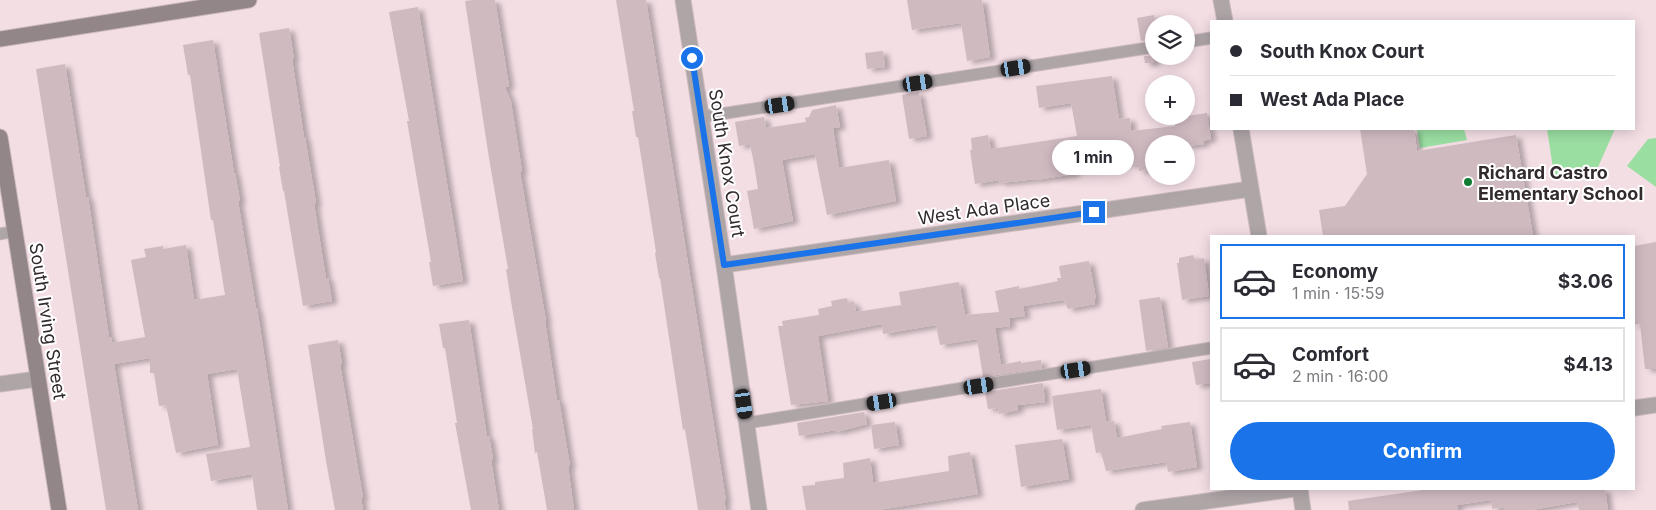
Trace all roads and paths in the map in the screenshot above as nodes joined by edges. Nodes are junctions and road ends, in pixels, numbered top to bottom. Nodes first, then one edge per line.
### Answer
1 (249, 0) edge
2 (683, 0) edge
3 (1222, 0) edge
4 (1225, 20) edge
5 (1210, 38) edge
6 (0, 39) edge
7 (1195, 41) edge
8 (1145, 48) edge
9 (701, 117) junction
10 (1241, 130) edge
11 (0, 137) edge
12 (1250, 189) junction
13 (7, 233) edge
14 (1259, 235) edge
15 (724, 265) junction
16 (1210, 348) edge
17 (37, 379) junction
18 (0, 384) edge
19 (1656, 405) edge
20 (1635, 408) edge
21 (747, 423) junction
22 (1287, 490) edge
23 (1300, 490) edge
24 (59, 510) edge
25 (759, 510) edge
26 (1143, 510) edge
27 (1303, 510) edge

1 - 6 street
2 - 9 street, South Knox Court
3 - 4 street
5 - 7 lane
8 - 9 lane
9 - 15 street, South Knox Court
10 - 12 street
11 - 13 street, South Irving Street
12 - 14 street
12 - 15 street, West Ada Place
13 - 17 street, South Irving Street
15 - 21 street, South Knox Court
16 - 21 lane
17 - 18 street
17 - 24 street, South Irving Street
19 - 20 street
21 - 25 street, South Knox Court
22 - 26 street
23 - 27 street

